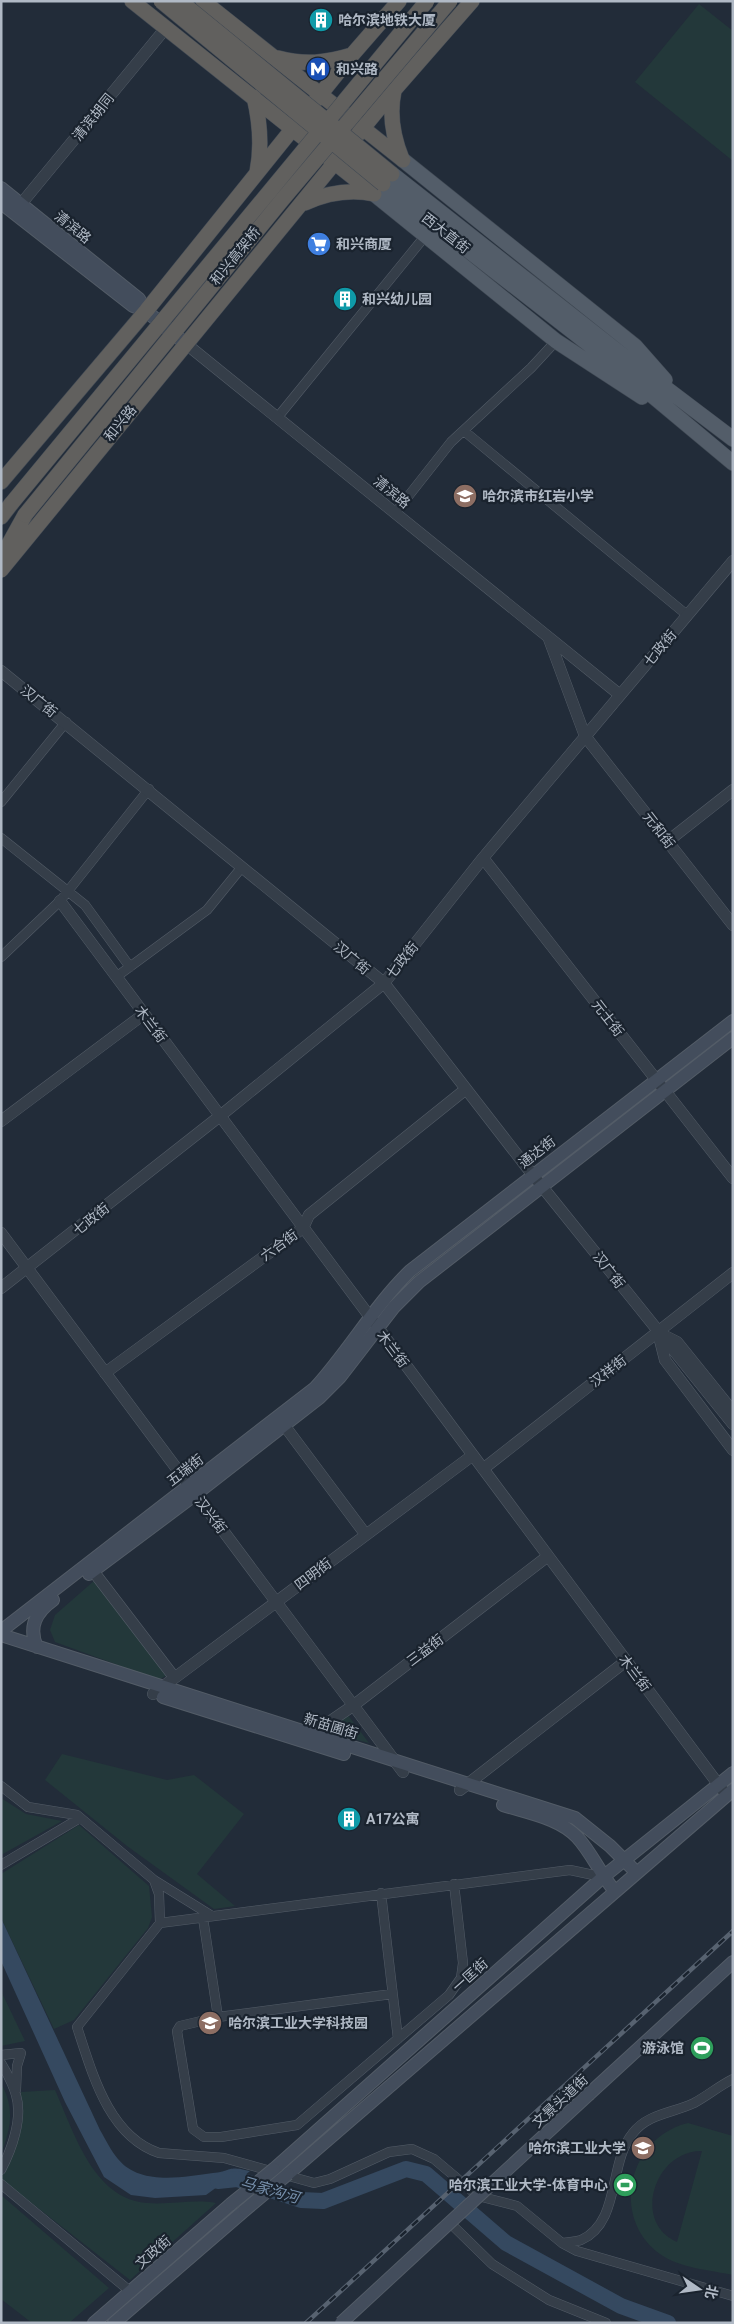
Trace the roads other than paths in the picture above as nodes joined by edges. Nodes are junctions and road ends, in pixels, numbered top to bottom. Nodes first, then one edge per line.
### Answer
1 (132, 1) edge
2 (161, 1) edge
3 (180, 1) edge
4 (203, 1) edge
5 (399, 1) edge
6 (427, 1) edge
7 (450, 1) edge
8 (472, 1) edge
9 (165, 29) junction
10 (352, 55) junction
11 (274, 58) junction
12 (395, 89) junction
13 (321, 94) junction
14 (254, 97) junction
15 (294, 128) junction
16 (363, 130) junction
17 (403, 160) junction
18 (336, 162) junction
19 (256, 174) junction
20 (383, 184) junction
21 (1, 188) edge
22 (1, 203) edge
23 (21, 204) junction
24 (301, 205) junction
25 (426, 235) junction
26 (146, 311) junction
27 (556, 341) junction
28 (185, 343) junction
29 (687, 415) junction
30 (277, 418) junction
31 (464, 431) junction
32 (733, 439) edge
33 (733, 463) edge
34 (6, 476) edge
35 (1, 487) edge
36 (395, 513) junction
37 (25, 516) junction
38 (1, 517) edge
39 (1, 545) edge
40 (1, 558) edge
41 (733, 561) edge
42 (1, 570) edge
43 (687, 615) junction
44 (549, 638) junction
45 (1, 670) edge
46 (620, 695) junction
47 (66, 722) junction
48 (585, 736) junction
49 (149, 789) junction
50 (733, 790) edge
51 (1, 802) edge
52 (1, 838) edge
53 (668, 841) junction
54 (483, 858) junction
55 (242, 867) junction
56 (69, 890) junction
57 (60, 902) junction
58 (733, 925) edge
59 (1, 957) edge
60 (130, 967) junction
61 (116, 977) junction
62 (384, 983) junction
63 (144, 1014) junction
64 (733, 1021) edge
65 (733, 1038) edge
66 (656, 1079) junction
67 (466, 1089) junction
68 (665, 1091) junction
69 (220, 1116) junction
70 (1, 1121) edge
71 (532, 1174) junction
72 (733, 1178) edge
73 (543, 1187) junction
74 (303, 1228) junction
75 (1, 1233) edge
76 (28, 1269) junction
77 (733, 1273) edge
78 (1, 1288) edge
79 (370, 1317) junction
80 (379, 1330) junction
81 (657, 1332) junction
82 (105, 1373) junction
83 (733, 1412) edge
84 (733, 1424) edge
85 (284, 1425) junction
86 (733, 1434) edge
87 (733, 1450) edge
88 (473, 1455) junction
89 (483, 1469) junction
90 (193, 1490) junction
91 (366, 1535) junction
92 (548, 1556) junction
93 (93, 1570) junction
94 (276, 1601) junction
95 (1, 1631) edge
96 (1, 1635) edge
97 (1, 1644) edge
98 (37, 1647) junction
99 (626, 1660) junction
100 (174, 1677) junction
101 (157, 1690) junction
102 (354, 1705) junction
103 (306, 1739) junction
104 (400, 1767) junction
105 (733, 1773) edge
106 (718, 1785) junction
107 (1, 1786) edge
108 (464, 1788) junction
109 (730, 1793) edge
110 (80, 1818) junction
111 (624, 1860) junction
112 (1, 1865) edge
113 (636, 1872) junction
114 (603, 1877) junction
115 (154, 1880) junction
116 (454, 1884) junction
117 (614, 1890) junction
118 (381, 1893) junction
119 (207, 1917) junction
120 (160, 1923) junction
121 (733, 1962) edge
122 (392, 1994) junction
123 (218, 2017) junction
124 (398, 2039) junction
125 (1, 2055) edge
126 (1, 2063) edge
127 (733, 2079) edge
128 (16, 2095) junction
129 (1, 2170) edge
130 (1, 2184) edge
131 (231, 2204) joint
132 (450, 2223) junction
133 (562, 2243) junction
134 (130, 2292) junction
135 (733, 2296) edge
136 (94, 2323) edge
137 (114, 2323) edge
138 (341, 2323) edge
139 (606, 2323) edge

1 - 9 highway
2 - 20 highway, 西大直街, bridge
3 - 20 highway, 西大直街, bridge
4 - 11 highway
5 - 10 highway
6 - 38 highway, 和兴高架桥, bridge
7 - 37 highway, 和兴高架桥, bridge
8 - 12 highway, 和兴路
9 - 14 highway
9 - 23 street, 清滨胡同
10 - 11 highway
10 - 13 highway
11 - 13 highway
12 - 16 highway, 和兴路
12 - 17 highway
13 - 15 highway
13 - 16 highway
14 - 15 highway
14 - 19 highway
15 - 18 highway
15 - 19 highway
16 - 17 highway
16 - 18 highway, 和兴路
17 - 29 main road
18 - 20 highway
18 - 24 highway, 和兴路
19 - 26 highway
20 - 24 highway
20 - 25 main road
20 - 29 main road, 西大直街
21 - 23 main road, 清滨路
22 - 26 main road, 清滨路
23 - 26 main road, 清滨路
24 - 28 highway, 和兴路
25 - 27 main road
25 - 30 street
26 - 28 main road, 清滨路
26 - 34 highway
27 - 29 main road
27 - 31 street
28 - 30 street, 清滨路
28 - 42 highway, 和兴路
29 - 32 main road, 西大直街
29 - 33 main road, 西大直街
30 - 36 street, 清滨路
31 - 36 street
31 - 43 street
34 - 35 highway
36 - 44 street, 清滨路
37 - 39 highway
37 - 40 highway
41 - 43 street, 七政街
43 - 46 street, 七政街
44 - 46 street, 清滨路
44 - 48 street, 元和街
45 - 47 street, 汉广街
46 - 48 street, 七政街
47 - 49 street, 汉广街
47 - 51 street
48 - 53 street, 元和街
48 - 54 street, 七政街
49 - 55 street, 汉广街
49 - 56 street
50 - 53 street
52 - 56 street
53 - 58 street, 元和街
54 - 62 street, 七政街
54 - 66 street, 元士街
55 - 60 street
55 - 62 street, 汉广街
56 - 57 street
56 - 60 street
57 - 59 street
57 - 61 street, 木兰街
60 - 61 street
61 - 63 street, 木兰街
62 - 67 street, 汉广街
62 - 69 street, 七政街
63 - 69 street, 木兰街
63 - 70 street
64 - 66 main road, 通达街
65 - 68 main road
66 - 68 street, 元士街
66 - 71 main road, 通达街
67 - 71 street, 汉广街
67 - 74 street, 六合街
68 - 72 street, 元士街
68 - 73 main road
69 - 74 street, 木兰街
69 - 76 street, 七政街
71 - 73 street, 汉广街
71 - 79 main road, 通达街
73 - 80 main road
73 - 81 street, 汉广街
74 - 79 street, 木兰街
74 - 82 street, 六合街
75 - 76 street, 汉兴街
76 - 78 street, 七政街
76 - 82 street, 汉兴街
77 - 81 street, 汉祥街
79 - 80 street, 木兰街
79 - 90 main road, 五瑞街
80 - 85 main road, 五瑞街
80 - 88 street, 木兰街
81 - 83 street, 汉广街
81 - 84 street, 汉广街
81 - 86 street, 汉广街
81 - 87 street, 汉广街
81 - 89 street, 汉祥街
82 - 90 street, 汉兴街
85 - 90 main road, 五瑞街
85 - 91 street
88 - 89 street, 木兰街
88 - 91 street, 四明街
89 - 92 street, 木兰街
90 - 93 main road, 五瑞街
90 - 94 street, 汉兴街
90 - 95 main road, 五瑞街
91 - 94 street, 四明街
92 - 99 street, 木兰街
92 - 102 street, 三益街
93 - 98 main road, 五瑞街
93 - 100 street
94 - 100 street, 四明街
94 - 102 street, 汉兴街
96 - 98 main road, 新苗圃街
97 - 101 main road, 新苗圃街
98 - 101 main road, 新苗圃街
99 - 106 street, 木兰街
99 - 108 street
100 - 101 street, 四明街
101 - 103 main road, 新苗圃街
102 - 103 street, 三益街
102 - 104 street, 汉兴街
103 - 104 main road, 新苗圃街
104 - 108 main road, 新苗圃街
105 - 106 main road, 一匡街
106 - 109 street, 木兰街
106 - 111 main road, 一匡街
107 - 110 street
108 - 111 main road, 新苗圃街
108 - 114 main road, 新苗圃街
109 - 113 main road
110 - 112 street
110 - 115 street
111 - 113 main road, 新苗圃街
111 - 114 main road, 一匡街
113 - 117 main road
114 - 116 street
114 - 117 main road, 新苗圃街
114 - 131 main road, 一匡街, bridge
115 - 119 street
115 - 120 street
116 - 118 street
116 - 124 street
117 - 137 main road, 文政街, bridge
118 - 119 street
118 - 122 street
119 - 120 street
119 - 123 street
120 - 133 street
121 - 132 main road, 文景头道街, bridge
122 - 123 street
122 - 124 street
123 - 124 street
125 - 128 street
126 - 128 street
127 - 133 street
128 - 129 street
130 - 134 street
131 - 134 main road, 文政街
132 - 138 main road, 文景头道街, bridge
132 - 139 street
133 - 135 street
134 - 136 main road, 文政街

